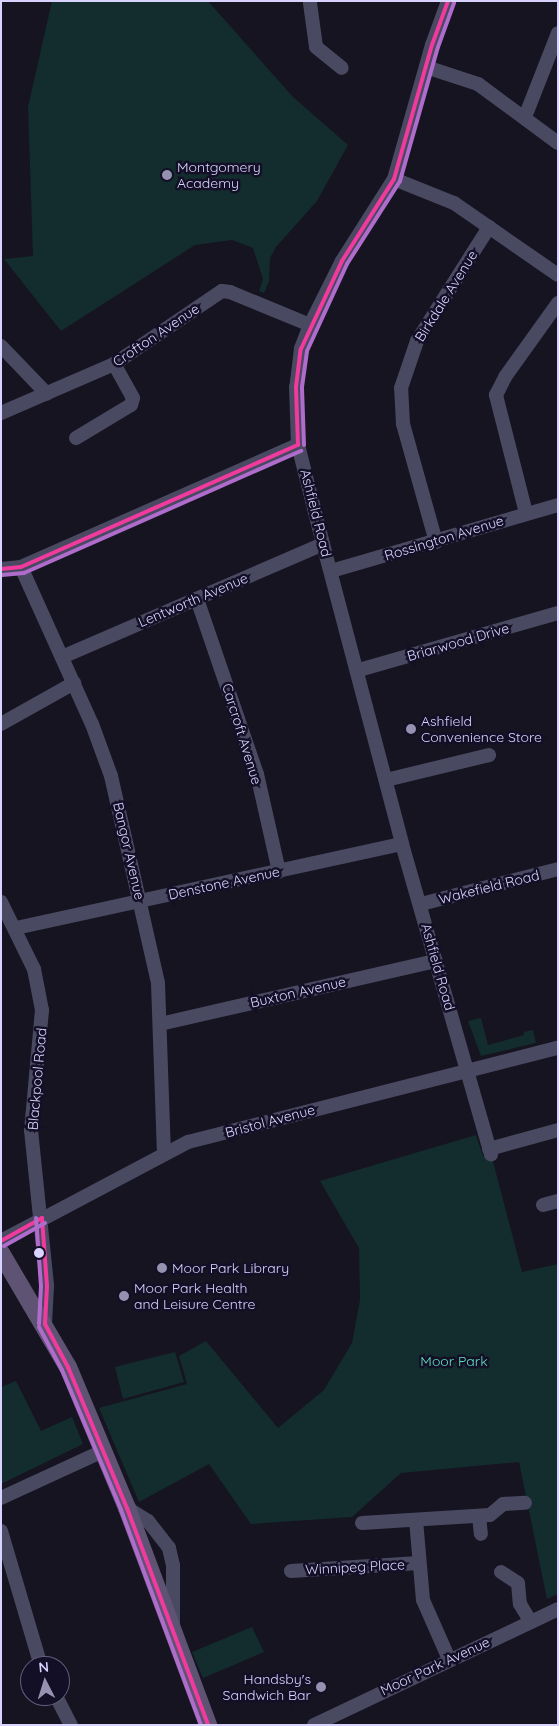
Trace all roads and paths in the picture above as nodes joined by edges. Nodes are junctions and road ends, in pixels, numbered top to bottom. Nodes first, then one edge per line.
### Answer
1 (448, 1) edge
2 (311, 2) edge
3 (558, 33) edge
4 (555, 52) edge
5 (426, 66) junction
6 (342, 68) dead end
7 (525, 117) junction
8 (558, 143) edge
9 (394, 179) junction
10 (489, 228) junction
11 (558, 275) edge
12 (558, 303) edge
13 (310, 325) junction
14 (1, 346) edge
15 (114, 364) junction
16 (47, 394) junction
17 (1, 413) edge
18 (76, 439) dead end
19 (298, 445) junction
20 (558, 505) edge
21 (526, 513) junction
22 (436, 542) junction
23 (323, 544) junction
24 (22, 567) junction
25 (1, 569) edge
26 (331, 571) junction
27 (198, 599) junction
28 (558, 613) edge
29 (62, 657) junction
30 (358, 670) junction
31 (74, 683) junction
32 (1, 724) edge
33 (489, 755) dead end
34 (386, 780) junction
35 (402, 844) junction
36 (558, 869) edge
37 (279, 872) junction
38 (140, 901) junction
39 (1, 902) edge
40 (421, 904) junction
41 (16, 928) junction
42 (436, 961) junction
43 (160, 1024) junction
44 (558, 1048) edge
45 (469, 1072) junction
46 (558, 1130) edge
47 (164, 1153) junction
48 (558, 1201) edge
49 (543, 1205) dead end
50 (42, 1218) junction
51 (1, 1241) edge
52 (1, 1252) edge
53 (45, 1324) junction
54 (103, 1450) junction
55 (1, 1498) edge
56 (525, 1503) dead end
57 (127, 1508) junction
58 (479, 1516) junction
59 (416, 1520) junction
60 (362, 1523) dead end
61 (1, 1531) edge
62 (481, 1534) dead end
63 (419, 1563) junction
64 (290, 1571) dead end
65 (501, 1572) dead end
66 (558, 1610) edge
67 (531, 1622) junction
68 (173, 1631) junction
69 (38, 1656) edge
70 (450, 1658) junction
71 (62, 1706) edge
72 (333, 1721) edge
73 (72, 1725) edge
74 (208, 1725) edge
75 (314, 1725) edge

1 - 5 street, Ashfield Road
2 - 6 street
3 - 4 street
4 - 7 street
5 - 7 street
5 - 9 street, Ashfield Road
7 - 8 street
9 - 10 street
9 - 13 street, Ashfield Road
10 - 11 street
10 - 22 street, Birkdale Avenue
12 - 21 street
13 - 15 street, Crofton Avenue
13 - 19 street, Ashfield Road
14 - 16 street
15 - 16 street, Crofton Avenue
15 - 18 street
16 - 17 street, Crofton Avenue
19 - 23 street, Ashfield Road
19 - 24 street
20 - 21 street, Rossington Avenue
21 - 22 street, Rossington Avenue
22 - 26 street, Rossington Avenue
23 - 26 street, Ashfield Road
23 - 27 street, Lentworth Avenue
24 - 25 street
24 - 29 street, Bangor Avenue
26 - 30 street, Ashfield Road
27 - 29 street, Lentworth Avenue
27 - 37 street, Carcroft Avenue
28 - 30 street, Briarwood Drive
29 - 31 street, Bangor Avenue
30 - 34 street, Ashfield Road
31 - 32 street
31 - 38 street, Bangor Avenue
33 - 34 street
34 - 35 street, Ashfield Road
35 - 37 street, Denstone Avenue
35 - 40 street, Ashfield Road
36 - 40 street, Wakefield Road
37 - 38 street, Denstone Avenue
38 - 41 street, Denstone Avenue
38 - 43 street, Bangor Avenue
39 - 41 street, Blackpool Road
40 - 42 street, Ashfield Road
41 - 50 street, Blackpool Road
42 - 43 street, Buxton Avenue
42 - 45 street, Ashfield Road
43 - 47 street, Bangor Avenue
44 - 45 street, Bristol Avenue
45 - 46 street, Ashfield Road
45 - 47 street, Bristol Avenue
47 - 50 street, Bristol Avenue
48 - 49 street
50 - 51 street, Bristol Avenue
50 - 53 street, Blackpool Road
52 - 53 main road
53 - 54 main road
54 - 55 street
54 - 57 main road
56 - 58 street
57 - 68 main road
57 - 68 street
58 - 59 street
58 - 62 street
59 - 60 street
59 - 63 street, Winnipeg Place
61 - 69 street
63 - 64 street, Winnipeg Place
63 - 70 street, Winnipeg Place
65 - 67 street
66 - 67 street, Moor Park Avenue
67 - 70 street, Moor Park Avenue
68 - 74 main road
70 - 72 street, Moor Park Avenue
71 - 73 street
72 - 75 street, Moor Park Avenue

